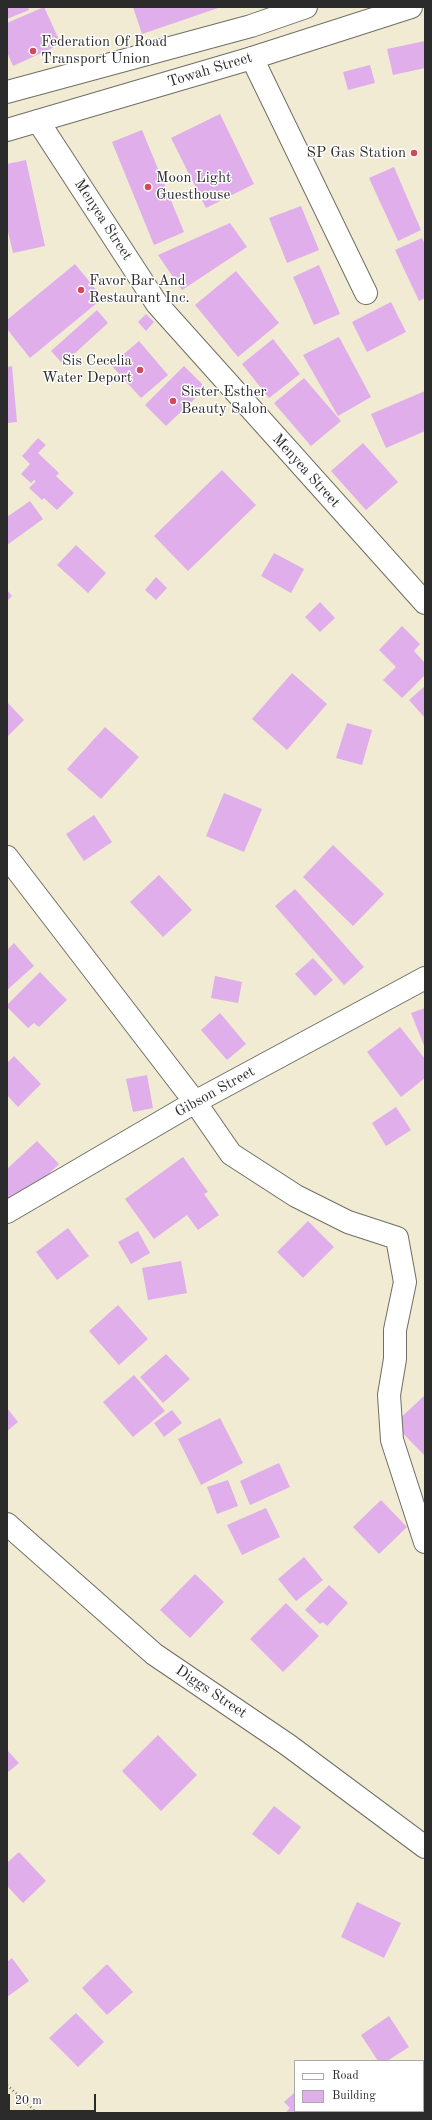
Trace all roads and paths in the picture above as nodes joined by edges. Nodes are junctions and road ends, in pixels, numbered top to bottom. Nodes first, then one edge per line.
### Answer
1 (306, 7) edge
2 (411, 7) edge
3 (252, 58) junction
4 (7, 92) edge
5 (38, 121) junction
6 (7, 130) edge
7 (366, 293) dead end
8 (425, 603) edge
9 (7, 857) edge
10 (425, 978) edge
11 (195, 1102) junction
12 (7, 1212) edge
13 (7, 1524) edge
14 (425, 1542) edge
15 (422, 1842) edge
16 (7, 2085) edge
17 (37, 2113) edge

1 - 4 street, Towah Street
2 - 3 street, Towah Street
3 - 5 street, Towah Street
3 - 7 street
5 - 6 street, Towah Street
5 - 8 street, Menyea Street
9 - 11 street
10 - 11 street, Gibson Street
11 - 12 street, Gibson Street
11 - 14 street
13 - 15 street, Diggs Street
16 - 17 path

